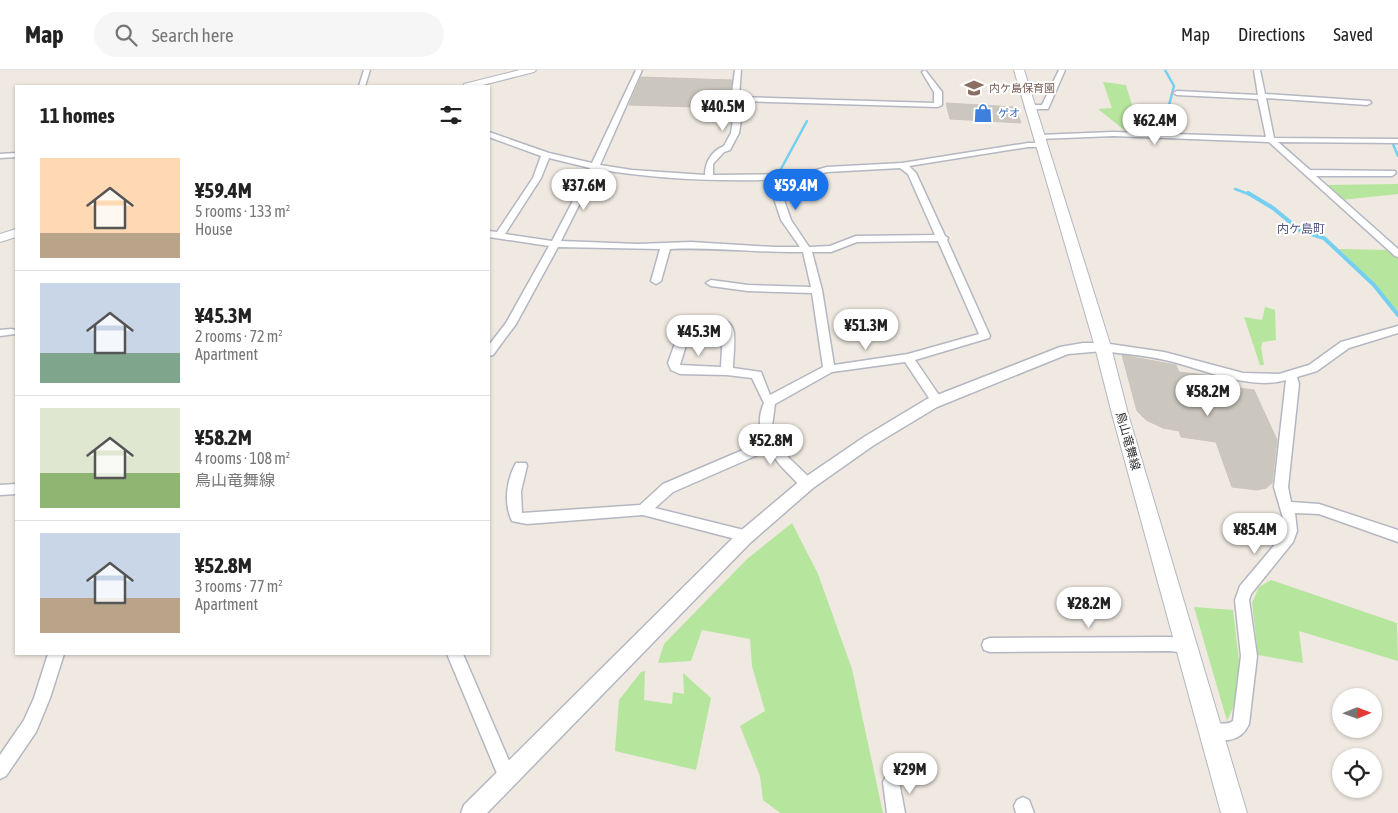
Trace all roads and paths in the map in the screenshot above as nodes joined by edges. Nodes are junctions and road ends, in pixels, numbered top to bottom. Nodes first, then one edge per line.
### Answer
1 (367, 70) edge
2 (532, 70) edge
3 (544, 70) edge
4 (638, 70) edge
5 (738, 70) edge
6 (1019, 70) edge
7 (1062, 70) edge
8 (1257, 70) edge
9 (925, 72) dead end
10 (362, 85) edge
11 (472, 85) edge
12 (486, 85) edge
13 (1259, 87) junction
14 (1177, 93) dead end
15 (1361, 94) dead end
16 (1261, 97) junction
17 (735, 99) junction
18 (1367, 103) dead end
19 (1029, 107) junction
20 (490, 134) edge
21 (1271, 140) junction
22 (1040, 141) junction
23 (1398, 142) edge
24 (15, 155) edge
25 (546, 155) junction
26 (0, 156) edge
27 (902, 165) junction
28 (593, 166) junction
29 (1308, 173) junction
30 (1392, 173) dead end
31 (709, 178) junction
32 (772, 179) junction
33 (15, 228) edge
34 (0, 233) edge
35 (15, 233) edge
36 (490, 234) edge
37 (499, 236) junction
38 (0, 238) edge
39 (943, 238) junction
40 (555, 244) junction
41 (666, 246) junction
42 (807, 250) junction
43 (1398, 254) edge
44 (656, 281) dead end
45 (711, 283) dead end
46 (817, 290) junction
47 (1398, 329) edge
48 (1103, 347) junction
49 (490, 351) edge
50 (908, 358) junction
51 (828, 369) junction
52 (727, 371) junction
53 (1291, 375) junction
54 (937, 401) junction
55 (769, 402) junction
56 (770, 444) junction
57 (521, 466) dead end
58 (807, 484) junction
59 (15, 489) edge
60 (0, 490) edge
61 (1286, 507) junction
62 (643, 510) junction
63 (747, 536) junction
64 (1398, 536) edge
65 (990, 646) dead end
66 (1187, 646) junction
67 (56, 655) edge
68 (455, 655) edge
69 (1210, 730) junction
70 (0, 770) edge
71 (507, 776) junction
72 (892, 782) dead end
73 (472, 813) edge
74 (896, 813) edge
75 (1234, 813) edge

1 - 10 street
2 - 11 main road
3 - 12 main road
4 - 28 street
5 - 17 street
6 - 19 main road, 鳥山竜舞線
7 - 19 street
8 - 13 street
9 - 17 street
13 - 15 street
13 - 16 street
14 - 16 street
16 - 18 street
16 - 21 street
17 - 31 street
19 - 22 main road, 鳥山竜舞線
20 - 25 street
21 - 22 street
21 - 23 street
21 - 29 street
22 - 27 street
22 - 48 main road, 鳥山竜舞線
24 - 26 street
25 - 28 street
25 - 37 street
27 - 32 street
27 - 39 street
28 - 31 street
28 - 40 street
29 - 30 street
29 - 43 street
31 - 32 street
32 - 42 street
33 - 34 main road
35 - 38 main road
36 - 37 street
37 - 40 street
39 - 42 street
39 - 50 street
40 - 41 street
40 - 49 street
41 - 42 street
41 - 44 street
42 - 46 street
45 - 46 street
46 - 51 street
47 - 53 street
48 - 53 street
48 - 54 street
48 - 66 main road, 鳥山竜舞線
50 - 51 street
50 - 54 street
51 - 55 street
52 - 52 street
52 - 55 street
53 - 61 street
54 - 58 street
55 - 56 street
56 - 58 street
56 - 62 street
57 - 62 street
58 - 63 street
59 - 60 street
61 - 64 street
61 - 69 street
62 - 63 street
63 - 71 street
65 - 66 street
66 - 69 main road, 鳥山竜舞線
67 - 70 street
68 - 71 street
69 - 75 main road, 鳥山竜舞線
71 - 73 street
72 - 74 street

